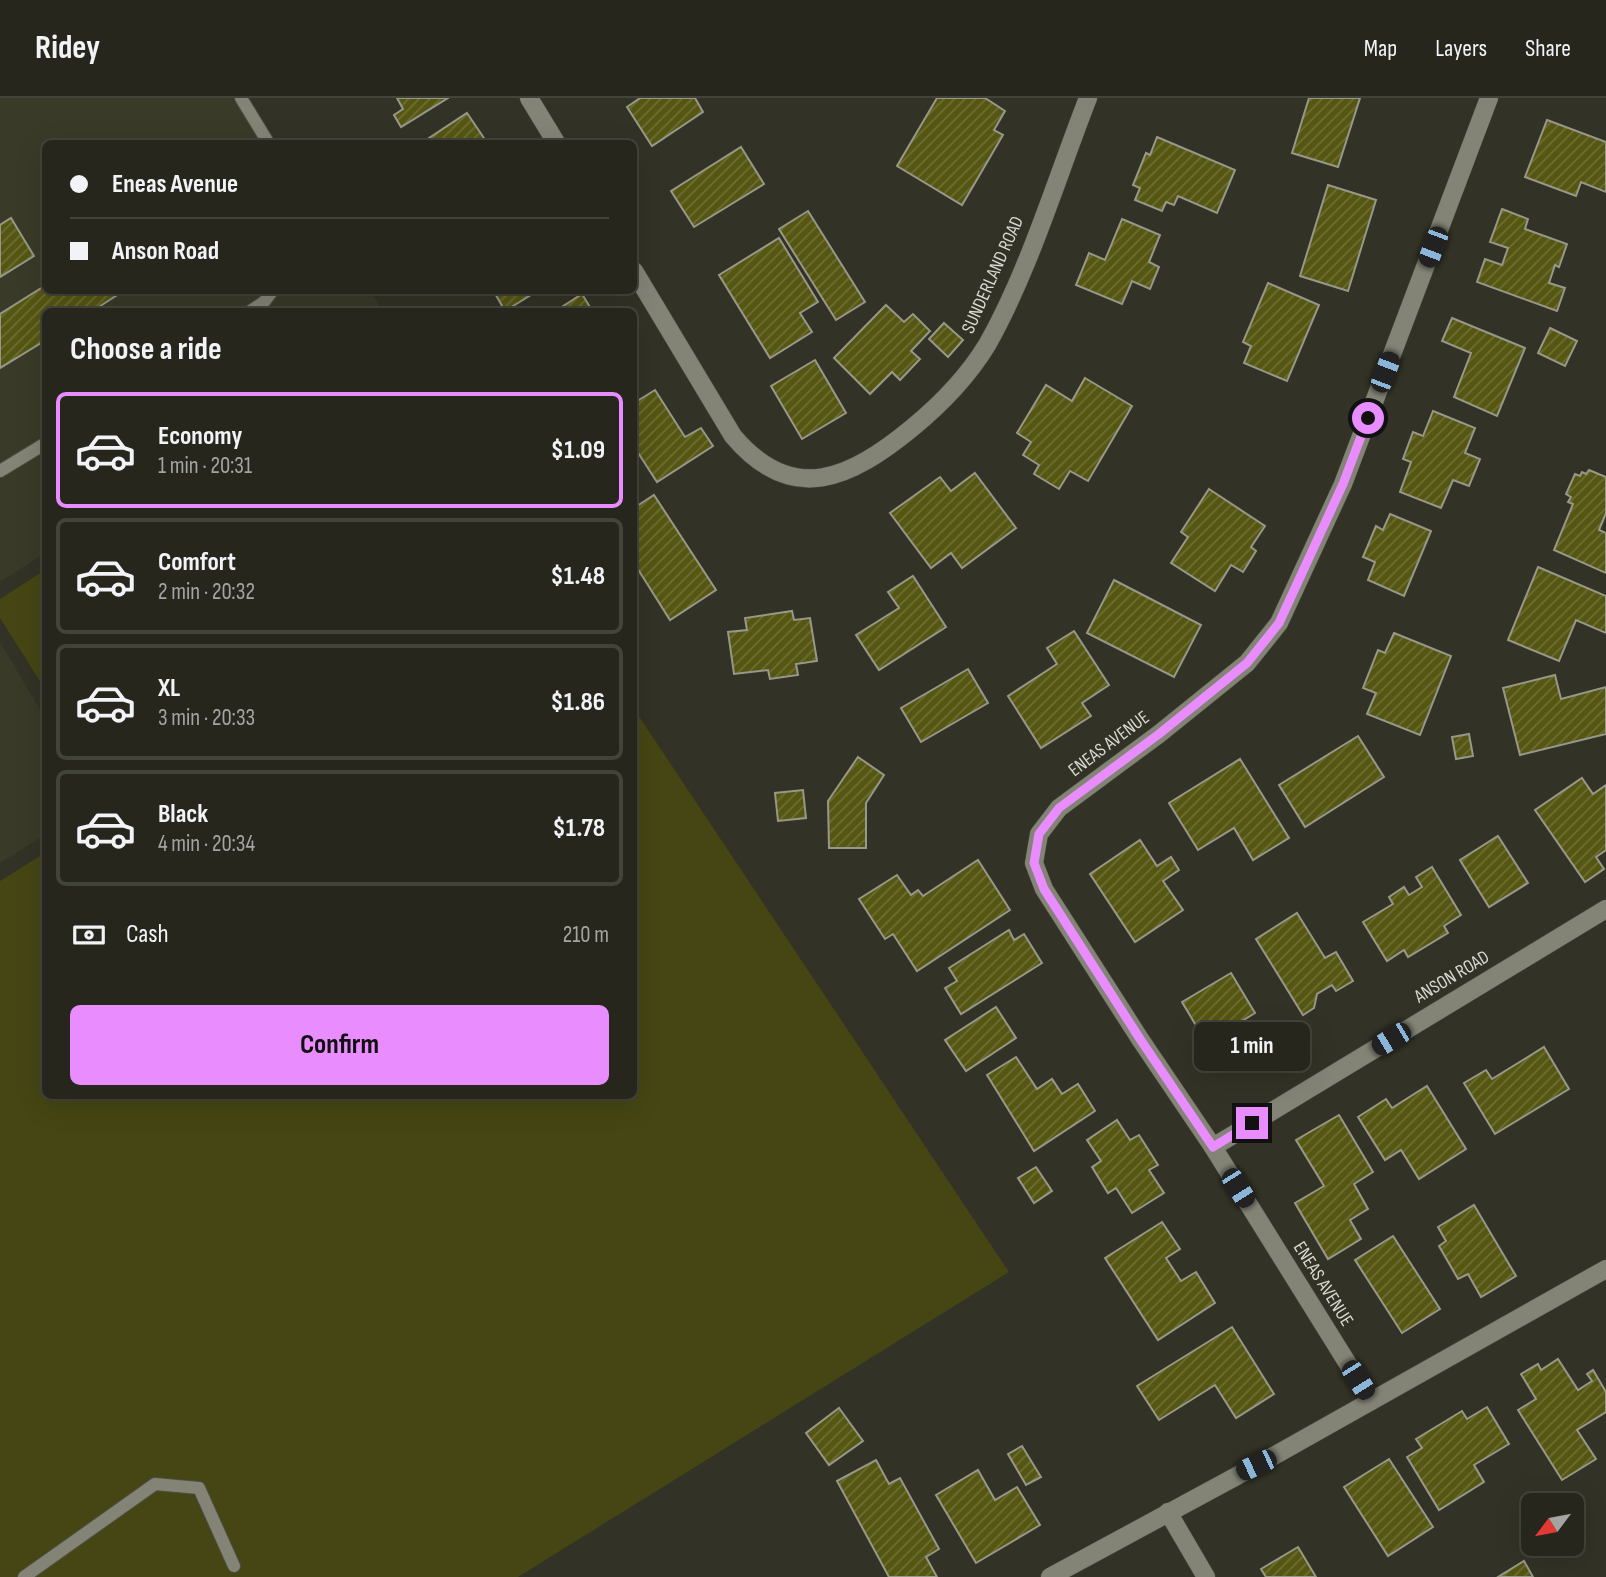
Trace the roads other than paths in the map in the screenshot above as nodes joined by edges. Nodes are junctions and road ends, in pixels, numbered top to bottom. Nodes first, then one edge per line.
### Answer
1 (241, 98) edge
2 (529, 98) edge
3 (1088, 98) edge
4 (1489, 98) edge
5 (267, 140) edge
6 (554, 140) edge
7 (637, 276) edge
8 (270, 294) edge
9 (254, 308) edge
10 (42, 445) edge
11 (0, 471) edge
12 (1606, 909) edge
13 (1213, 1147) junction
14 (1606, 1269) edge
15 (1371, 1401) junction
16 (1168, 1512) junction
17 (234, 1566) dead end
18 (24, 1577) edge
19 (1050, 1577) edge
20 (1206, 1577) edge

1 - 5 lane
2 - 6 street
3 - 7 street, SUNDERLAND ROAD
4 - 13 street, ENEAS AVENUE
8 - 9 lane
10 - 11 lane
12 - 13 street, ANSON ROAD
13 - 15 street, ENEAS AVENUE
14 - 15 street
15 - 16 street
16 - 19 street
16 - 20 street
17 - 18 lane

